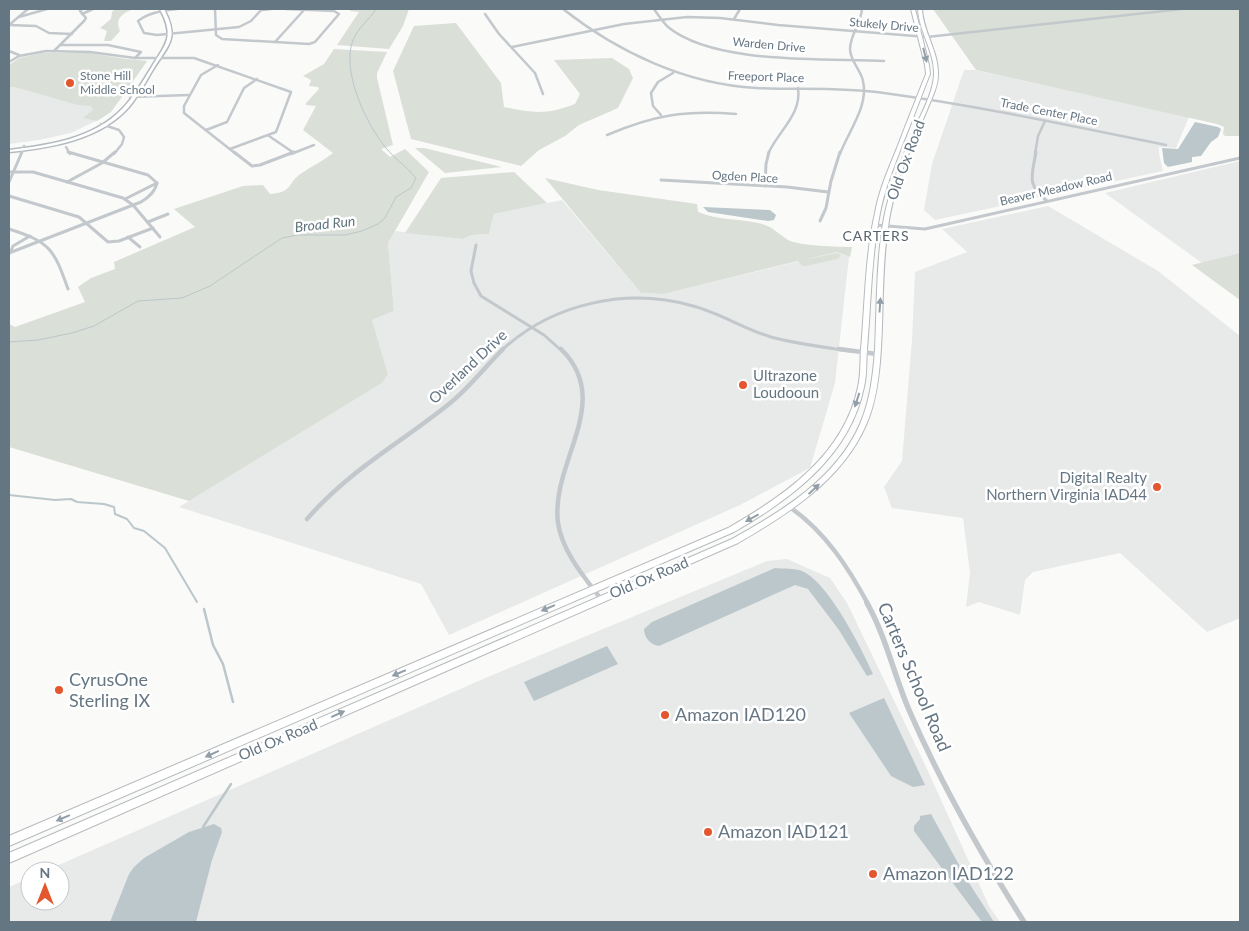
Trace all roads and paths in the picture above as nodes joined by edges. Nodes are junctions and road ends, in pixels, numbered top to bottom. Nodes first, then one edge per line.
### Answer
1 (28, 9) edge
2 (46, 9) edge
3 (82, 9) edge
4 (93, 9) edge
5 (177, 9) edge
6 (215, 9) edge
7 (262, 9) edge
8 (271, 9) edge
9 (286, 9) edge
10 (305, 9) edge
11 (563, 9) edge
12 (654, 9) edge
13 (740, 9) edge
14 (862, 9) edge
15 (913, 9) edge
16 (920, 9) edge
17 (1182, 9) edge
18 (161, 10) edge
19 (82, 14) junction
20 (485, 14) dead end
21 (19, 17) junction
22 (734, 19) junction
23 (661, 20) junction
24 (9, 26) edge
25 (216, 29) junction
26 (595, 31) junction
27 (856, 31) junction
28 (72, 34) junction
29 (169, 34) junction
30 (920, 37) junction
31 (927, 37) junction
32 (275, 42) junction
33 (61, 45) junction
34 (512, 48) junction
35 (9, 51) edge
36 (54, 51) junction
37 (19, 56) junction
38 (134, 58) junction
39 (157, 58) junction
40 (853, 59) junction
41 (884, 61) dead end
42 (9, 62) edge
43 (218, 65) junction
44 (674, 73) junction
45 (257, 79) junction
46 (798, 88) junction
47 (864, 90) junction
48 (543, 94) dead end
49 (189, 95) junction
50 (132, 97) junction
51 (919, 98) junction
52 (928, 100) junction
53 (736, 114) dead end
54 (661, 115) junction
55 (1045, 121) junction
56 (103, 125) junction
57 (206, 130) junction
58 (607, 135) dead end
59 (269, 136) junction
60 (314, 145) dead end
61 (1166, 145) dead end
62 (66, 147) dead end
63 (23, 148) junction
64 (230, 149) junction
65 (9, 150) edge
66 (294, 152) junction
67 (1240, 158) edge
68 (101, 162) junction
69 (15, 171) junction
70 (9, 172) edge
71 (661, 180) dead end
72 (9, 182) edge
73 (67, 182) junction
74 (157, 183) junction
75 (765, 186) junction
76 (828, 192) junction
77 (9, 196) edge
78 (125, 199) junction
79 (1047, 201) junction
80 (133, 206) junction
81 (168, 214) dead end
82 (820, 221) dead end
83 (148, 222) junction
84 (87, 224) junction
85 (875, 225) junction
86 (886, 226) junction
87 (153, 228) junction
88 (9, 229) edge
89 (30, 236) junction
90 (128, 237) junction
91 (160, 238) dead end
92 (41, 241) junction
93 (476, 245) dead end
94 (140, 247) dead end
95 (10, 253) edge
96 (68, 289) dead end
97 (531, 328) junction
98 (864, 352) junction
99 (877, 354) junction
100 (791, 508) junction
101 (307, 519) dead end
102 (593, 589) junction
103 (601, 599) junction
104 (9, 841) edge
105 (9, 858) edge
106 (1024, 922) edge

1 - 21 street
2 - 21 street
3 - 19 street
4 - 19 street
5 - 18 street
6 - 25 street
7 - 8 street
7 - 25 street
9 - 10 street
10 - 32 street
10 - 32 street
11 - 26 street, Freeport Place
12 - 23 street, Warden Drive
13 - 22 street
14 - 27 street
15 - 30 main road, Old Ox Road
16 - 31 main road, Old Ox Road
17 - 31 street, Stukely Drive
18 - 29 street
18 - 29 street
19 - 28 street
20 - 34 street
21 - 24 street
22 - 23 street, Stukely Drive
22 - 27 street, Stukely Drive
23 - 26 street, Stukely Drive
23 - 40 street, Warden Drive
24 - 28 street
25 - 29 street
25 - 32 street
26 - 34 street, Stukely Drive
26 - 44 street, Freeport Place
27 - 30 street, Stukely Drive
27 - 40 street
28 - 33 street
29 - 39 street
30 - 31 street, Stukely Drive
30 -> 51 main road, Old Ox Road
31 - 52 main road, Old Ox Road
33 - 36 street
33 - 38 street
34 - 48 street
35 - 37 street
36 - 37 street
36 - 38 street
37 - 42 street
38 - 39 street
39 - 43 street
39 - 50 street
40 - 41 street, Warden Drive
40 - 47 street
43 - 45 street
43 - 49 street
44 - 46 street, Freeport Place
44 - 54 street
45 - 57 street
45 - 59 street
46 - 47 street, Freeport Place
46 - 75 street
47 - 51 street, Freeport Place
47 - 76 street
49 - 50 street
49 - 57 street
50 - 56 street
51 - 52 street, Freeport Place
51 - 85 main road, Old Ox Road
52 - 55 street, Trade Center Place
52 - 86 main road, Old Ox Road
53 - 54 street
54 - 58 street
55 - 61 street, Trade Center Place
55 - 79 street
56 - 63 street
56 - 68 street
57 - 64 street
59 - 64 street
59 - 66 street
60 - 66 street
62 - 68 street
63 - 65 street
63 - 69 street
64 - 66 street
67 - 79 street, Beaver Meadow Road
68 - 73 street
68 - 74 street
69 - 70 street
69 - 72 street
69 - 73 street
71 - 75 street, Ogden Place
73 - 78 street
74 - 78 street
74 - 80 street
75 - 76 street, Ogden Place
76 - 82 street
77 - 84 street
78 - 80 street
79 - 86 street, Beaver Meadow Road
80 - 83 street
80 - 84 street
81 - 83 street
83 - 87 street
84 - 90 street
84 - 92 street
85 - 86 street, Beaver Meadow Road
85 - 98 main road, Old Ox Road
99 -> 86 main road, Old Ox Road
87 - 90 street
87 - 91 street
88 - 89 street
89 - 92 street
89 - 95 street
90 - 94 street
92 - 95 street
92 - 96 street
93 - 97 street
97 - 98 street, Overland Drive
97 - 101 street, Overland Drive
97 - 102 street
98 - 99 street, Overland Drive
98 -> 102 main road, Old Ox Road
100 -> 99 main road, Old Ox Road
100 - 103 main road, Old Ox Road
100 - 106 street, Carters School Road
102 - 103 street
102 -> 104 main road, Old Ox Road
105 -> 103 main road, Old Ox Road

